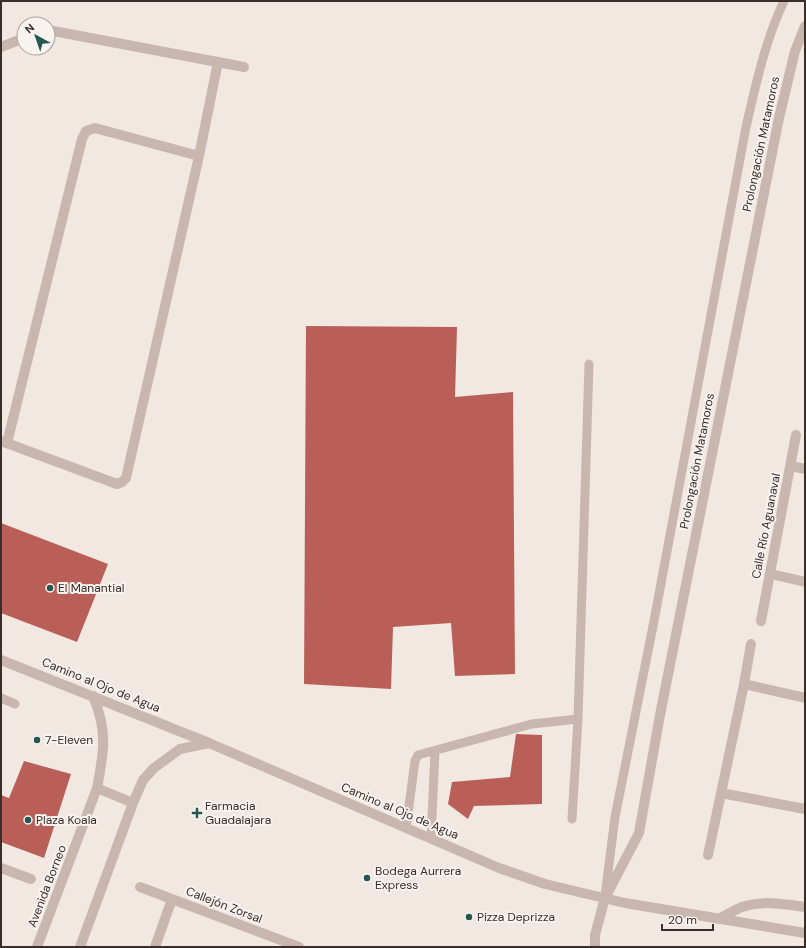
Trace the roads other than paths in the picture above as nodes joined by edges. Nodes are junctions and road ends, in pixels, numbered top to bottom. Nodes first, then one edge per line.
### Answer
1 (784, 1) edge
2 (805, 26) edge
3 (56, 32) edge
4 (16, 41) edge
5 (1, 47) edge
6 (218, 62) junction
7 (244, 66) dead end
8 (199, 156) junction
9 (589, 364) dead end
10 (796, 435) dead end
11 (4, 442) edge
12 (791, 466) junction
13 (805, 469) edge
14 (771, 574) junction
15 (805, 582) edge
16 (761, 621) dead end
17 (751, 644) dead end
18 (1, 660) edge
19 (744, 684) junction
20 (93, 696) junction
21 (1, 698) edge
22 (805, 698) edge
23 (15, 704) dead end
24 (578, 719) junction
25 (209, 743) junction
26 (435, 751) junction
27 (97, 788) junction
28 (721, 793) junction
29 (133, 803) junction
30 (805, 809) edge
31 (572, 819) dead end
32 (406, 828) junction
33 (431, 839) junction
34 (708, 855) dead end
35 (1, 868) edge
36 (31, 879) dead end
37 (140, 887) dead end
38 (172, 898) junction
39 (605, 898) junction
40 (805, 907) edge
41 (719, 919) junction
42 (805, 933) edge
43 (37, 947) edge
44 (80, 947) edge
45 (155, 947) edge
46 (299, 947) edge
47 (595, 947) edge

1 - 39 lane
2 - 39 street, Prolongación Matamoros
3 - 6 street
4 - 5 street
6 - 7 street
6 - 8 street
8 - 11 street
8 - 11 street
9 - 24 lane
10 - 12 street, Calle Río Aguanaval
12 - 13 street
12 - 14 street, Calle Río Aguanaval
14 - 15 street
14 - 16 street, Calle Río Aguanaval
17 - 19 street
18 - 20 street, Camino al Ojo de Agua
19 - 22 street
19 - 28 street
20 - 25 street, Camino al Ojo de Agua
20 - 27 street, Avenida Borneo
21 - 23 lane
24 - 26 lane
24 - 31 lane
25 - 29 street
25 - 32 street, Camino al Ojo de Agua
26 - 32 lane
26 - 33 lane
27 - 29 street
27 - 43 street, Avenida Borneo
28 - 30 street
28 - 34 street
29 - 44 street
32 - 33 street, Camino al Ojo de Agua
33 - 39 street, Camino al Ojo de Agua
35 - 36 street
37 - 38 street, Callejón Zorsal
38 - 45 street
38 - 46 street, Callejón Zorsal
39 - 41 street, Camino al Ojo de Agua
39 - 47 street, Prolongación Matamoros
40 - 41 street
41 - 42 street, Camino al Ojo de Agua

